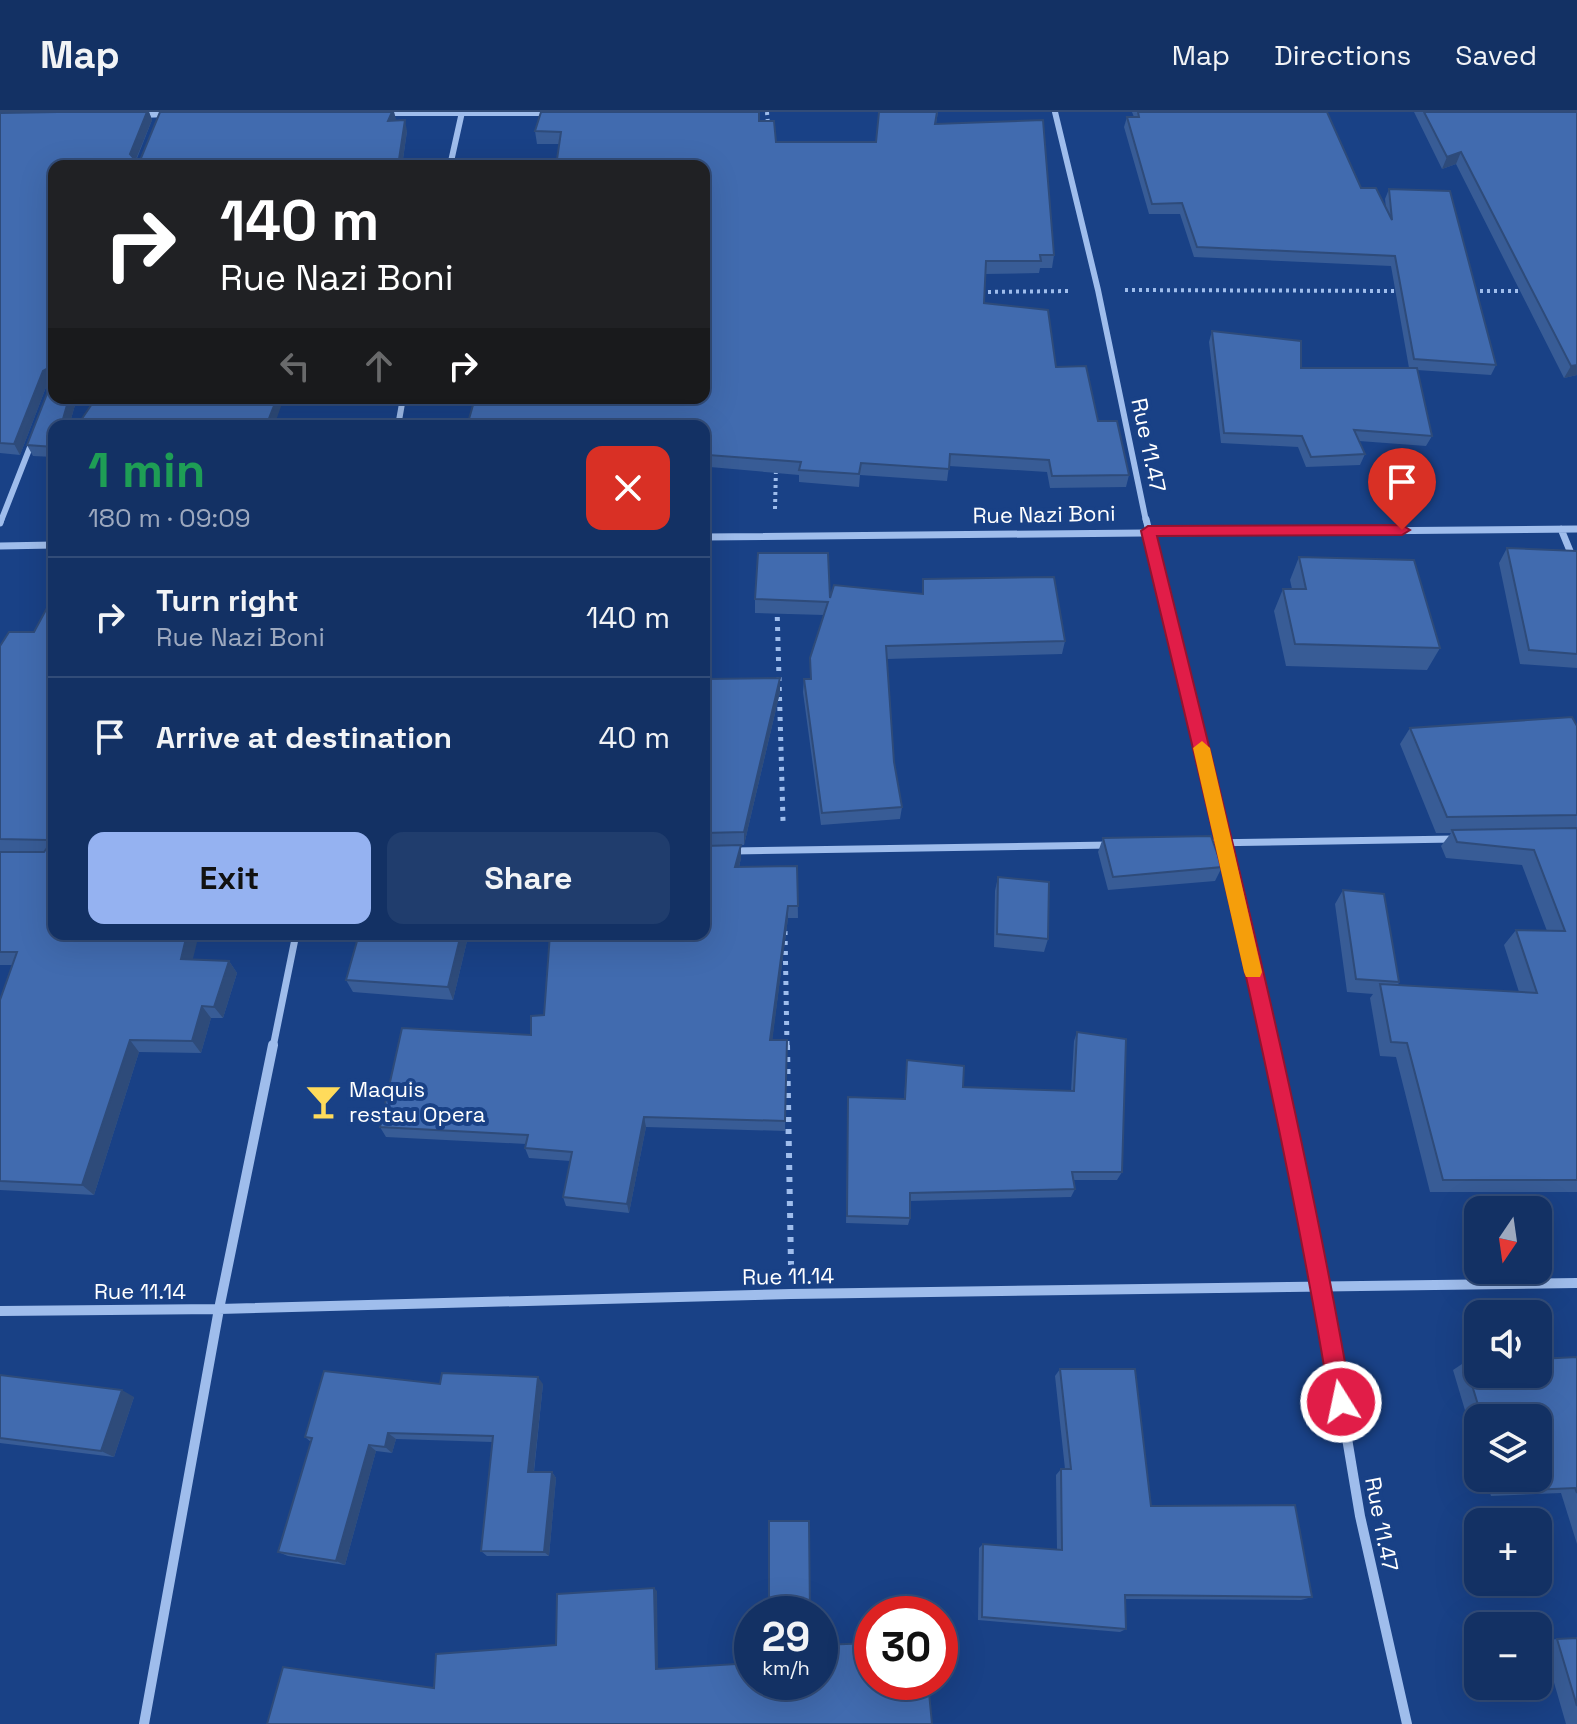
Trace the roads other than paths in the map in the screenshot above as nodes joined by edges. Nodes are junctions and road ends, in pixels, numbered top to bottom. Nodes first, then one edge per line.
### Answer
1 (462, 112) edge
2 (1055, 112) edge
3 (161, 113) edge
4 (382, 113) edge
5 (557, 113) edge
6 (177, 114) edge
7 (131, 115) edge
8 (156, 127) edge
9 (451, 160) edge
10 (32, 440) edge
11 (0, 523) edge
12 (1561, 529) junction
13 (1577, 529) edge
14 (1148, 531) junction
15 (710, 537) edge
16 (48, 545) edge
17 (0, 546) edge
18 (1577, 568) edge
19 (1470, 838) edge
20 (1193, 843) edge
21 (1225, 843) junction
22 (1115, 845) edge
23 (717, 851) edge
24 (295, 940) edge
25 (1577, 1283) edge
26 (1322, 1289) junction
27 (219, 1309) junction
28 (0, 1311) edge
29 (144, 1724) edge
30 (1407, 1724) edge

1 - 4 street
1 - 5 street
1 - 9 street
2 - 14 street, Rue 11.47
3 - 6 street
3 - 7 street
3 - 8 street
10 - 11 street
12 - 13 street, Rue Nazi Boni
12 - 14 street, Rue Nazi Boni
12 - 18 street
14 - 15 street, Rue Nazi Boni
14 - 21 street, Rue 11.47
16 - 17 street
19 - 21 street
20 - 21 street
21 - 26 street, Rue 11.47
22 - 23 street
24 - 27 street
25 - 26 street, Rue 11.14
26 - 27 street, Rue 11.14
26 - 30 street, Rue 11.47
27 - 28 street, Rue 11.14
27 - 29 street

